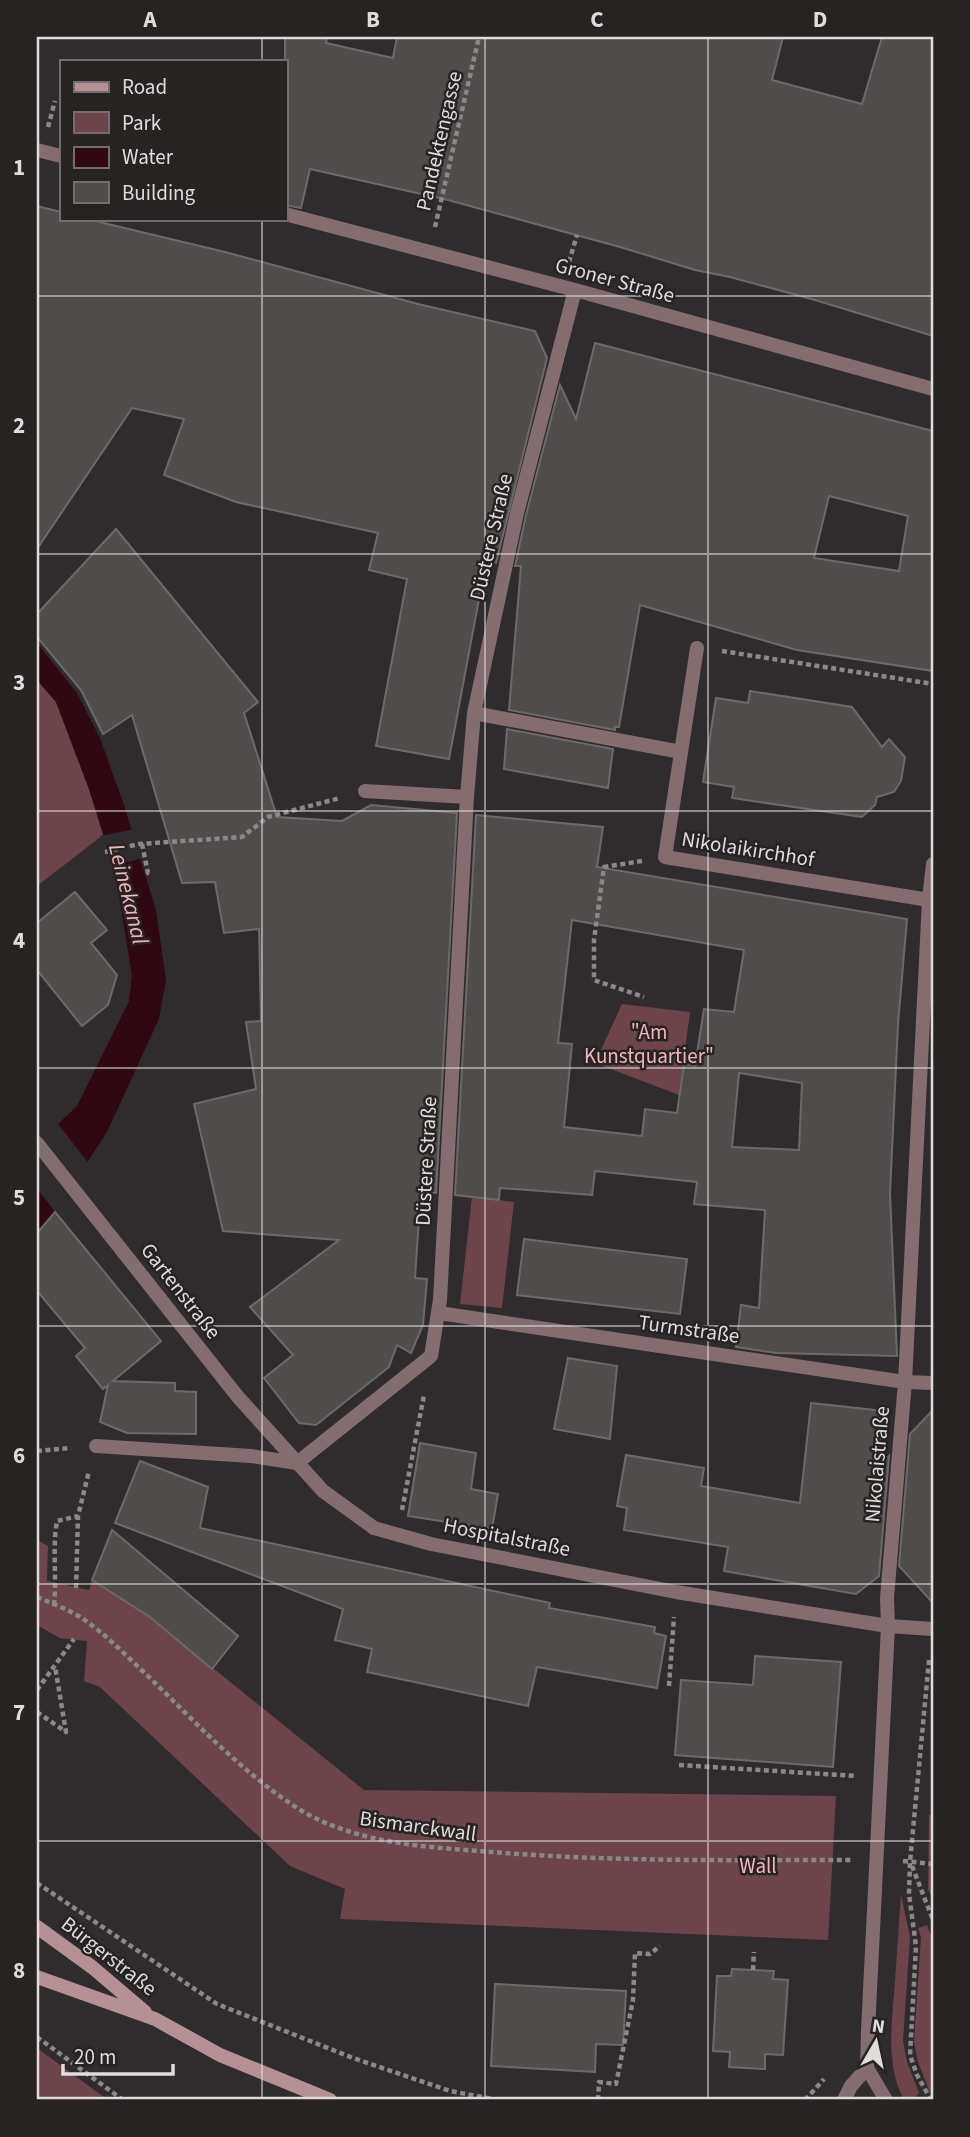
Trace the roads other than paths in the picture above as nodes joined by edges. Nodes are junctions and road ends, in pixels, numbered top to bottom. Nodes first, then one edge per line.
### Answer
1 (37, 150) edge
2 (60, 156) edge
3 (287, 215) edge
4 (575, 290) junction
5 (933, 388) edge
6 (697, 648) road end
7 (474, 713) junction
8 (681, 752) junction
9 (365, 791) road end
10 (467, 797) junction
11 (933, 864) edge
12 (929, 900) junction
13 (37, 1143) edge
14 (439, 1313) junction
15 (905, 1381) junction
16 (933, 1383) edge
17 (96, 1446) road end
18 (297, 1463) junction
19 (888, 1626) junction
20 (933, 1629) edge
21 (37, 1927) edge
22 (37, 1977) edge
23 (155, 2019) junction
24 (867, 2068) junction
25 (330, 2100) edge
26 (844, 2100) edge
27 (886, 2100) edge

1 - 2 street
3 - 4 street, Groner Straße
4 - 5 street, Groner Straße
4 - 7 street, Düstere Straße
6 - 8 street, Nikolaikirchhof
7 - 8 street
7 - 10 street, Düstere Straße
8 - 12 street, Nikolaikirchhof
9 - 10 street
10 - 14 street, Düstere Straße
11 - 12 street, Nikolaistraße
12 - 15 street, Nikolaistraße
13 - 18 street, Gartenstraße
14 - 15 street, Turmstraße
14 - 18 street, Düstere Straße
15 - 16 street, Turmstraße
15 - 19 street, Nikolaistraße
17 - 18 street
18 - 19 street, Hospitalstraße
19 - 20 street, Hospitalstraße
19 - 24 street, Nikolaistraße
21 - 23 main road, Bürgerstraße
22 - 23 main road, Bürgerstraße
23 - 25 main road, Bürgerstraße
24 - 26 street
24 - 27 street

